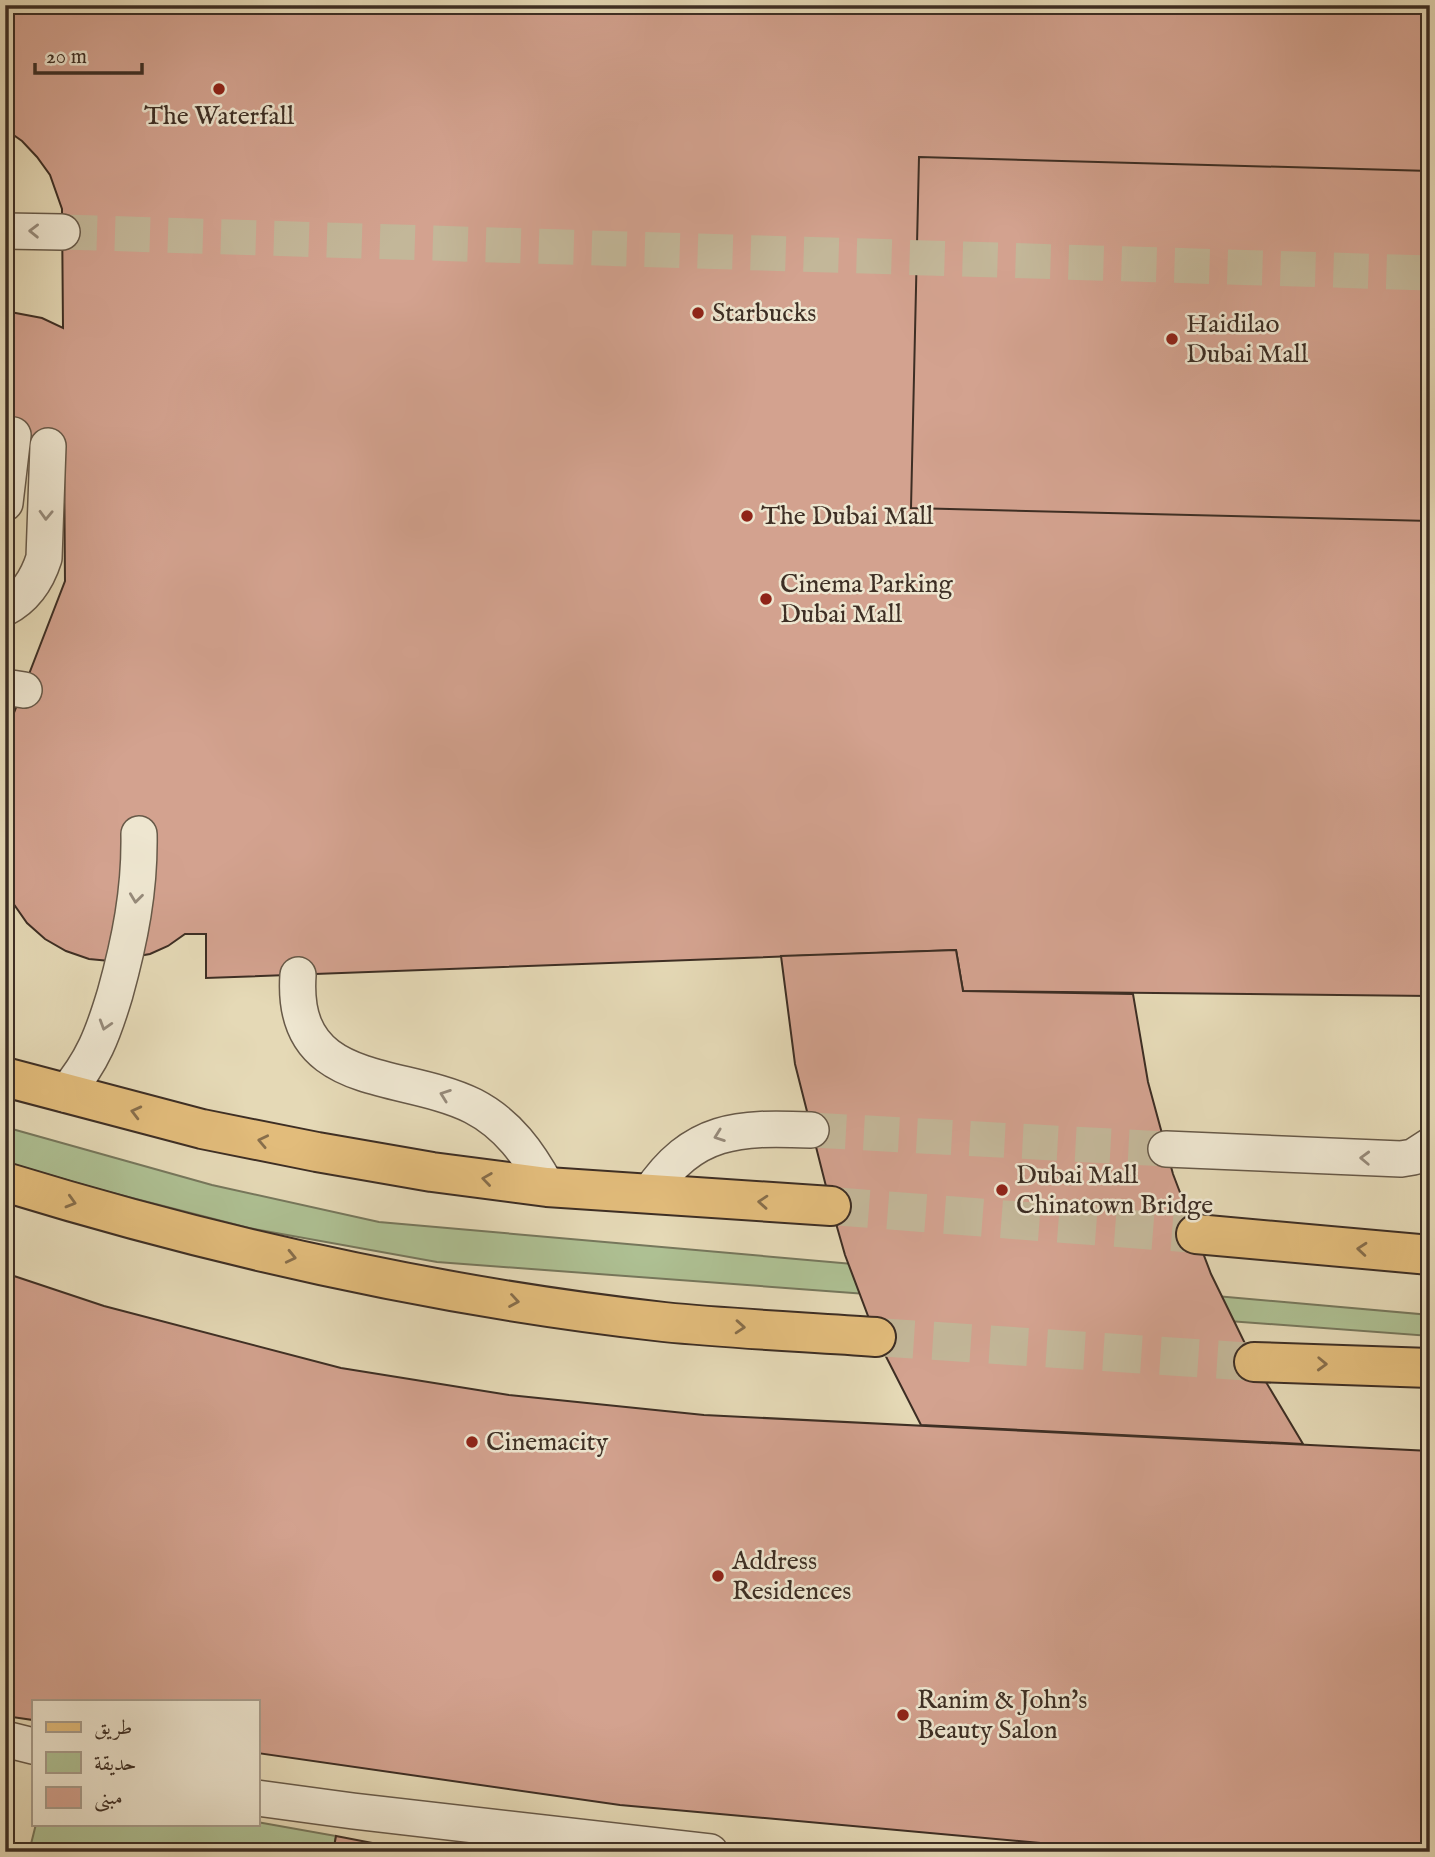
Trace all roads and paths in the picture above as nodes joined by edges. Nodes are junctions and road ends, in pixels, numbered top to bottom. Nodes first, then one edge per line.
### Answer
1 (5, 231) edge
2 (62, 232) tunnel mouth
3 (13, 435) dead end
4 (48, 446) dead end
5 (5, 503) edge
6 (5, 608) edge
7 (139, 834) dead end
8 (298, 975) dead end
9 (5, 1077) edge
10 (65, 1094) junction
11 (811, 1130) tunnel mouth
12 (1430, 1146) edge
13 (1166, 1149) tunnel mouth
14 (5, 1182) edge
15 (547, 1187) junction
16 (649, 1194) junction
17 (831, 1206) tunnel mouth
18 (1196, 1234) tunnel mouth
19 (1430, 1255) edge
20 (876, 1337) tunnel mouth
21 (1254, 1362) tunnel mouth
22 (1430, 1368) edge
23 (5, 1738) edge
24 (32, 1746) edge
25 (259, 1798) edge
26 (710, 1852) edge

2 -> 1 lane
3 - 5 lane
4 -> 6 lane
7 -> 10 lane
15 -> 8 lane
9 - 10 main road
15 -> 10 main road
11 -> 16 lane
12 -> 13 lane
14 -> 20 main road
15 - 16 main road
17 -> 16 main road
19 -> 18 main road
21 -> 22 main road
23 - 24 lane
25 - 26 lane

